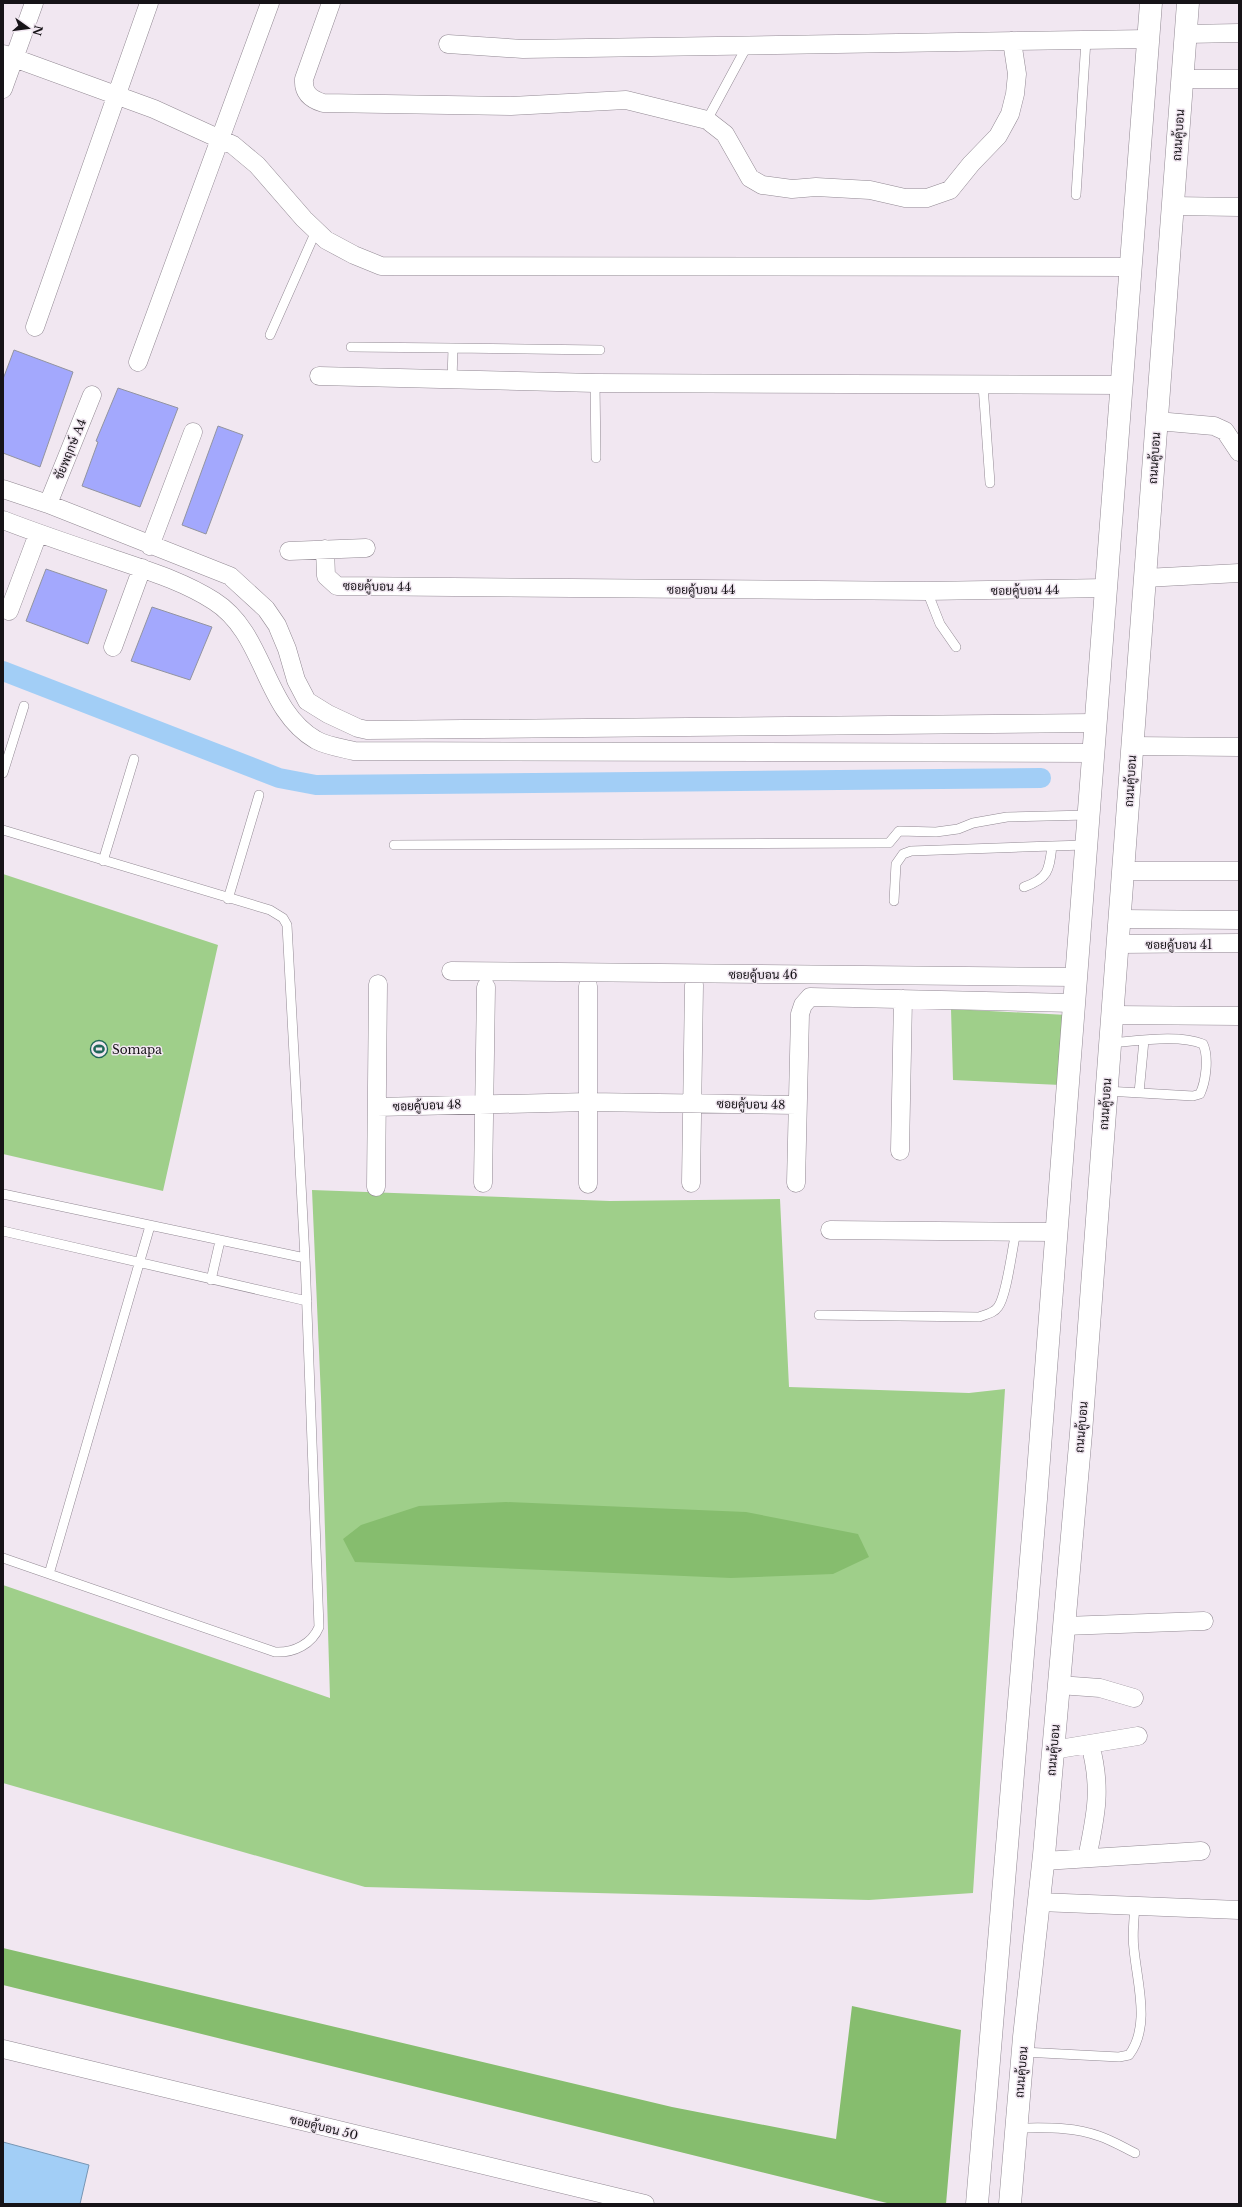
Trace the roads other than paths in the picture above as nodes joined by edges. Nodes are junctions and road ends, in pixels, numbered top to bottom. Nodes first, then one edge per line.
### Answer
1 (34, 3) edge
2 (149, 3) edge
3 (270, 3) edge
4 (331, 3) edge
5 (1151, 3) edge
6 (1188, 3) edge
7 (1239, 33) edge
8 (1186, 34) junction
9 (1148, 39) junction
10 (1086, 40) junction
11 (1012, 42) junction
12 (448, 44) dead end
13 (747, 46) junction
14 (9, 56) edge
15 (1183, 79) junction
16 (1239, 79) edge
17 (3, 89) edge
18 (116, 95) junction
19 (707, 120) junction
20 (220, 139) junction
21 (1076, 195) dead end
22 (1173, 206) junction
23 (1239, 207) edge
24 (316, 231) junction
25 (1130, 267) junction
26 (35, 327) dead end
27 (270, 335) dead end
28 (351, 347) dead end
29 (454, 348) junction
30 (600, 350) dead end
31 (138, 362) dead end
32 (319, 376) dead end
33 (452, 380) junction
34 (595, 383) junction
35 (983, 385) junction
36 (1122, 385) junction
37 (92, 394) dead end
38 (1157, 421) junction
39 (193, 432) dead end
40 (1239, 452) edge
41 (596, 458) dead end
42 (990, 483) dead end
43 (3, 489) edge
44 (48, 504) junction
45 (3, 520) edge
46 (38, 534) junction
47 (150, 546) junction
48 (366, 548) dead end
49 (325, 549) junction
50 (289, 551) dead end
51 (142, 568) junction
52 (1239, 573) edge
53 (1145, 578) junction
54 (1106, 588) junction
55 (927, 590) junction
56 (9, 610) dead end
57 (113, 647) dead end
58 (956, 647) dead end
59 (24, 706) dead end
60 (1095, 724) junction
61 (358, 728) junction
62 (1132, 746) junction
63 (1239, 747) edge
64 (354, 751) junction
65 (1093, 753) junction
66 (134, 759) dead end
67 (3, 773) edge
68 (259, 795) dead end
69 (1088, 815) junction
70 (3, 830) edge
71 (394, 844) dead end
72 (1086, 845) junction
73 (1052, 846) junction
74 (103, 861) junction
75 (1239, 871) edge
76 (1124, 872) junction
77 (1024, 887) dead end
78 (228, 899) junction
79 (894, 901) dead end
80 (1120, 919) junction
81 (1239, 920) edge
82 (1119, 944) junction
83 (1239, 944) edge
84 (451, 971) dead end
85 (1076, 978) junction
86 (378, 984) dead end
87 (694, 985) dead end
88 (588, 986) dead end
89 (486, 987) dead end
90 (903, 999) junction
91 (1074, 1003) junction
92 (1112, 1014) junction
93 (1239, 1016) edge
94 (1144, 1040) junction
95 (1110, 1043) junction
96 (1106, 1091) junction
97 (1139, 1093) junction
98 (588, 1102) junction
99 (483, 1103) junction
100 (692, 1103) junction
101 (797, 1104) junction
102 (377, 1107) junction
103 (900, 1151) dead end
104 (483, 1183) dead end
105 (691, 1183) dead end
106 (796, 1183) dead end
107 (588, 1184) dead end
108 (376, 1187) dead end
109 (3, 1194) edge
110 (150, 1226) junction
111 (830, 1230) dead end
112 (3, 1231) edge
113 (1016, 1232) junction
114 (1056, 1232) junction
115 (220, 1241) junction
116 (305, 1258) junction
117 (140, 1263) junction
118 (211, 1280) junction
119 (307, 1301) junction
120 (819, 1315) dead end
121 (3, 1558) edge
122 (49, 1574) junction
123 (1204, 1621) dead end
124 (1064, 1626) junction
125 (1059, 1685) junction
126 (1134, 1698) dead end
127 (1138, 1736) dead end
128 (1090, 1744) junction
129 (1053, 1750) junction
130 (1201, 1851) dead end
131 (1086, 1858) junction
132 (1044, 1861) junction
133 (1039, 1902) junction
134 (1135, 1906) junction
135 (1239, 1910) edge
136 (993, 2034) junction
137 (1024, 2044) junction
138 (3, 2049) edge
139 (1017, 2128) junction
140 (1135, 2153) dead end
141 (645, 2204) edge
142 (977, 2204) edge
143 (1010, 2204) edge

1 - 14 street
2 - 18 street
3 - 20 street
4 - 19 street
5 - 9 main road
6 - 8 main road, ถนนคู้บอน
7 - 8 street
8 - 15 main road, ถนนคู้บอน
9 - 10 street
9 - 25 main road
10 - 11 street
10 - 21 lane
11 - 13 street
11 - 19 street
12 - 13 street
13 - 19 lane
14 - 17 street
14 - 18 street
15 - 16 street
15 - 22 main road, ถนนคู้บอน
18 - 20 street
18 - 26 street
20 - 24 street
20 - 31 street
22 - 23 street
22 - 38 main road, ถนนคู้บอน
24 - 25 street
24 - 27 lane
25 - 36 main road
28 - 29 lane
29 - 30 lane
29 - 33 lane
32 - 33 street
33 - 34 street
34 - 35 street
34 - 41 lane
35 - 36 street
35 - 42 lane
36 - 54 main road
37 - 44 street, ชัยพฤกษ์ A4
38 - 40 street
38 - 53 main road, ถนนคู้บอน
39 - 47 street
43 - 44 street
44 - 47 street
45 - 46 street
46 - 51 street
46 - 56 street
47 - 61 street
48 - 49 street
49 - 50 street
49 - 55 street, ซอยคู้บอน 44
51 - 57 street
51 - 64 street
52 - 53 street
53 - 62 main road, ถนนคู้บอน
54 - 55 street, ซอยคู้บอน 44
54 - 60 main road
55 - 58 lane
59 - 67 lane
60 - 61 street
60 - 65 main road
61 - 64 street
62 - 63 street
62 - 76 main road, ถนนคู้บอน
64 - 65 street
65 - 69 main road
66 - 74 lane
68 - 78 lane
69 - 71 lane
69 - 72 main road
70 - 74 lane
72 - 73 lane
72 - 85 main road
73 - 77 lane
73 - 79 lane
74 - 78 lane
75 - 76 street
76 - 80 main road, ถนนคู้บอน
78 - 116 lane
80 - 81 street, ซอยคู้บอน 41
80 - 82 main road, ถนนคู้บอน
82 - 83 street, ซอยคู้บอน 41
82 - 92 main road, ถนนคู้บอน
84 - 85 street, ซอยคู้บอน 46
85 - 91 main road
86 - 102 street
87 - 100 street
88 - 98 street
89 - 99 street
90 - 91 street, ซอยคู้บอน 48
90 - 101 street, ซอยคู้บอน 48
90 - 103 street
91 - 114 main road
92 - 93 street
92 - 95 main road, ถนนคู้บอน
94 - 95 lane
94 - 97 lane
94 - 97 lane
95 - 96 main road, ถนนคู้บอน
96 - 97 lane
96 - 124 main road, ถนนคู้บอน
98 - 99 street, ซอยคู้บอน 48
98 - 100 street, ซอยคู้บอน 48
98 - 107 street
99 - 102 street, ซอยคู้บอน 48
99 - 104 street
100 - 101 street, ซอยคู้บอน 48
100 - 105 street
101 - 106 street
102 - 108 street
109 - 110 lane
110 - 115 lane
110 - 117 lane
111 - 113 street
112 - 117 lane
113 - 114 street
113 - 120 lane
114 - 136 main road
115 - 116 lane
115 - 118 lane
116 - 119 lane
117 - 118 lane
117 - 122 lane
118 - 119 lane
119 - 122 lane
121 - 122 lane
123 - 124 street
124 - 125 main road, ถนนคู้บอน
125 - 126 street
125 - 129 main road, ถนนคู้บอน
127 - 128 street
128 - 129 street
128 - 131 street
129 - 132 main road, ถนนคู้บอน
130 - 131 street
131 - 132 street
132 - 133 main road, ถนนคู้บอน
133 - 134 street
133 - 137 main road, ถนนคู้บอน
134 - 135 street
134 - 137 lane
136 - 137 main road
136 - 142 main road
137 - 139 main road, ถนนคู้บอน
138 - 141 street, ซอยคู้บอน 50
139 - 140 lane
139 - 143 main road, ถนนคู้บอน

